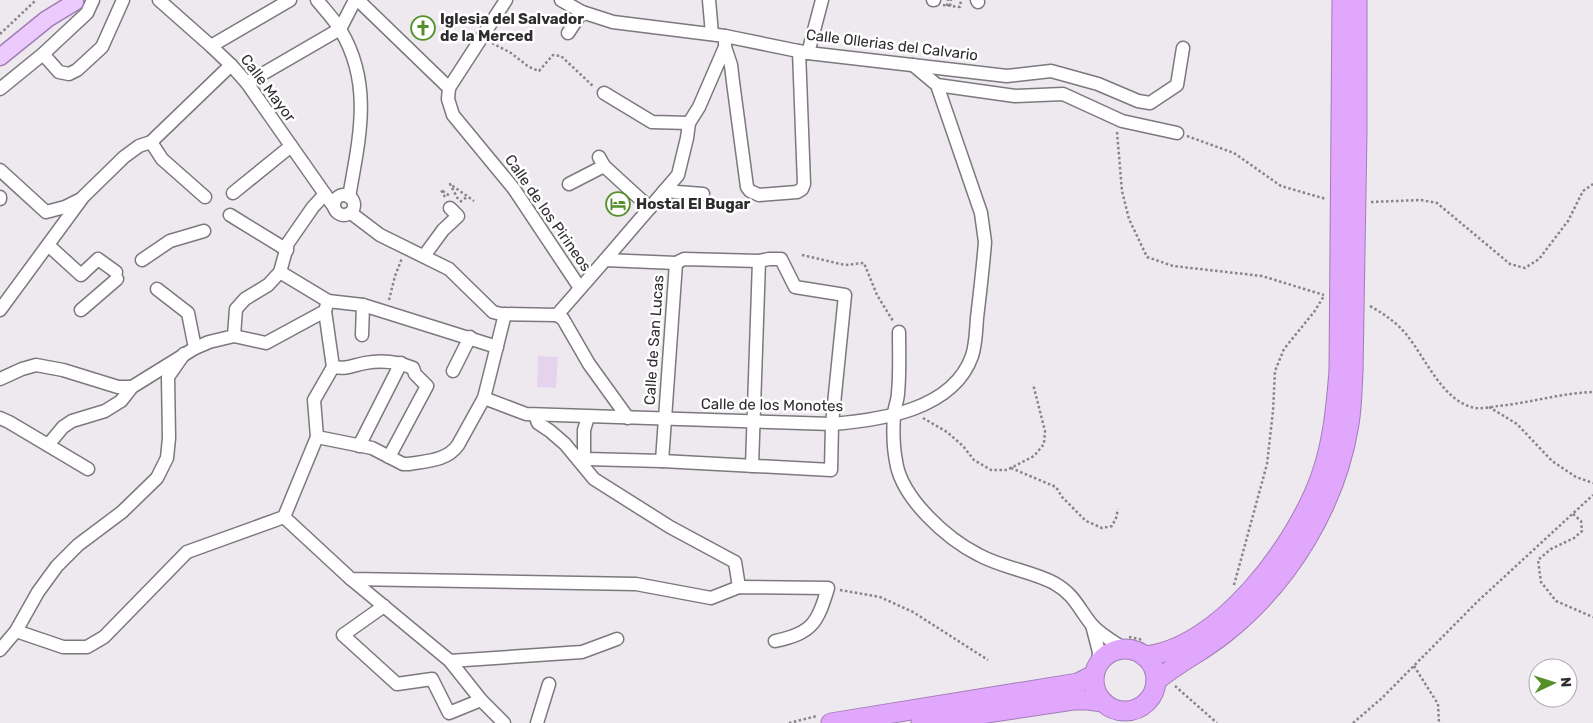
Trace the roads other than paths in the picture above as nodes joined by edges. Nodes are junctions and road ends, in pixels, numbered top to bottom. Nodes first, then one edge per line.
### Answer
1 (123, 0) edge
2 (160, 0) edge
3 (290, 0) edge
4 (317, 0) edge
5 (356, 0) edge
6 (506, 0) edge
7 (561, 0) edge
8 (709, 0) edge
9 (822, 0) edge
10 (1342, 0) edge
11 (1357, 0) edge
12 (80, 3) edge
13 (274, 4) edge
14 (582, 12) junction
15 (340, 29) junction
16 (568, 33) dead end
17 (721, 39) junction
18 (211, 46) junction
19 (1183, 48) dead end
20 (803, 52) junction
21 (43, 54) junction
22 (0, 57) edge
23 (231, 65) junction
24 (913, 65) junction
25 (247, 83) junction
26 (937, 85) junction
27 (449, 88) junction
28 (0, 89) edge
29 (604, 93) road end
30 (689, 124) junction
31 (1177, 133) road end
32 (151, 142) junction
33 (291, 146) junction
34 (0, 170) edge
35 (569, 184) dead end
36 (664, 191) junction
37 (233, 193) dead end
38 (325, 194) junction
39 (702, 194) dead end
40 (83, 197) junction
41 (205, 197) dead end
42 (349, 197) junction
43 (334, 207) junction
44 (450, 208) dead end
45 (650, 208) junction
46 (351, 212) junction
47 (230, 215) dead end
48 (204, 231) dead end
49 (48, 245) junction
50 (287, 250) junction
51 (424, 256) junction
52 (142, 260) dead end
53 (606, 260) junction
54 (759, 262) junction
55 (676, 263) junction
56 (280, 272) junction
57 (580, 288) junction
58 (157, 289) dead end
59 (364, 305) junction
60 (327, 306) junction
61 (0, 310) edge
62 (81, 310) dead end
63 (505, 314) junction
64 (557, 314) junction
65 (899, 332) road end
66 (362, 335) dead end
67 (234, 336) junction
68 (470, 338) junction
69 (497, 346) junction
70 (190, 351) junction
71 (401, 363) junction
72 (333, 367) junction
73 (453, 371) dead end
74 (1346, 371) junction
75 (0, 379) edge
76 (132, 388) junction
77 (484, 398) junction
78 (894, 414) junction
79 (535, 415) junction
80 (588, 417) junction
81 (0, 418) edge
82 (628, 418) junction
83 (664, 420) junction
84 (753, 422) junction
85 (832, 424) junction
86 (317, 437) junction
87 (48, 445) junction
88 (359, 446) junction
89 (389, 457) junction
90 (662, 461) junction
91 (752, 466) junction
92 (88, 469) dead end
93 (284, 517) junction
94 (351, 579) junction
95 (739, 587) junction
96 (384, 606) junction
97 (1092, 625) junction
98 (16, 631) junction
99 (617, 639) dead end
100 (775, 641) dead end
101 (1124, 642) junction
102 (1144, 648) junction
103 (0, 650) edge
104 (450, 661) junction
105 (1096, 670) junction
106 (1159, 678) junction
107 (549, 684) dead end
108 (481, 700) junction
109 (1102, 702) junction
110 (827, 719) edge
111 (504, 723) edge
112 (537, 723) edge
113 (921, 723) edge

1 - 21 street
2 - 18 street, Calle Mayor
3 - 13 street
4 - 15 street
5 - 15 street
5 - 27 street
6 - 27 street
7 - 14 street, Calle Ollerias del Calvario
8 - 17 street
9 - 20 street
10 - 74 highway, bridge
11 - 74 highway, bridge
12 - 21 street
12 - 22 main road
13 - 18 street
14 - 16 street
14 - 17 street, Calle Ollerias del Calvario
15 - 25 street
15 - 42 street
17 - 20 street, Calle Ollerias del Calvario
17 - 20 street
17 - 30 street
18 - 23 street, Calle Mayor
19 - 24 street, Calle Ollerias del Calvario
20 - 24 street, Calle Ollerias del Calvario
21 - 28 street
23 - 25 street, Calle Mayor
23 - 32 street
24 - 26 street
25 - 33 street, Calle Mayor
26 - 31 street
26 - 78 street, Calle de los Monotes
27 - 57 street, Calle de los Pirineos
29 - 30 street
30 - 36 street
32 - 40 street
32 - 41 street
33 - 37 street
33 - 38 street, Calle Mayor
34 - 40 street
35 - 45 street
36 - 39 street
36 - 45 street
38 - 43 street, Calle Mayor
38 - 50 street
40 - 49 street
42 - 43 street
42 - 46 street
43 - 46 street
44 - 51 street
45 - 53 street
46 - 51 street
47 - 50 street
48 - 52 street
49 - 61 street
49 - 62 street
50 - 56 street
51 - 63 street
53 - 55 street
53 - 57 street
54 - 55 street
54 - 84 street
54 - 85 street
55 - 83 street, Calle de San Lucas
56 - 60 street
56 - 67 street
57 - 64 street
58 - 70 street
59 - 60 street
59 - 66 street
59 - 68 street
60 - 67 street
60 - 72 street
63 - 64 street
63 - 69 street
64 - 82 street
65 - 78 street
67 - 70 street
68 - 69 street
68 - 73 street
69 - 77 street
70 - 76 street
70 - 98 street
71 - 72 street
71 - 88 street
71 - 89 street
72 - 86 street
74 - 102 highway
74 - 106 highway
75 - 76 street
76 - 87 street
77 - 79 street, Calle de los Monotes
77 - 89 street
78 - 85 street, Calle de los Monotes
78 - 97 street
79 - 80 street, Calle de los Monotes
79 - 95 street
80 - 82 street, Calle de los Monotes
80 - 90 street
81 - 87 street
82 - 83 street, Calle de los Monotes
83 - 84 street, Calle de los Monotes
83 - 90 street, Calle de San Lucas
84 - 85 street, Calle de los Monotes
84 - 91 street
85 - 91 street
86 - 88 street
86 - 93 street
87 - 92 street
88 - 89 street
90 - 91 street
93 - 94 street
93 - 98 street
94 - 95 street
94 - 96 street
95 - 100 street
96 - 104 street
96 - 108 street
97 - 101 street
97 - 105 street
98 - 103 street
99 - 104 street
101 - 102 highway
101 - 105 highway
102 - 106 highway
104 - 108 street
105 - 109 highway
105 - 110 highway
106 - 109 highway
107 - 112 street
108 - 111 street
109 - 113 highway

